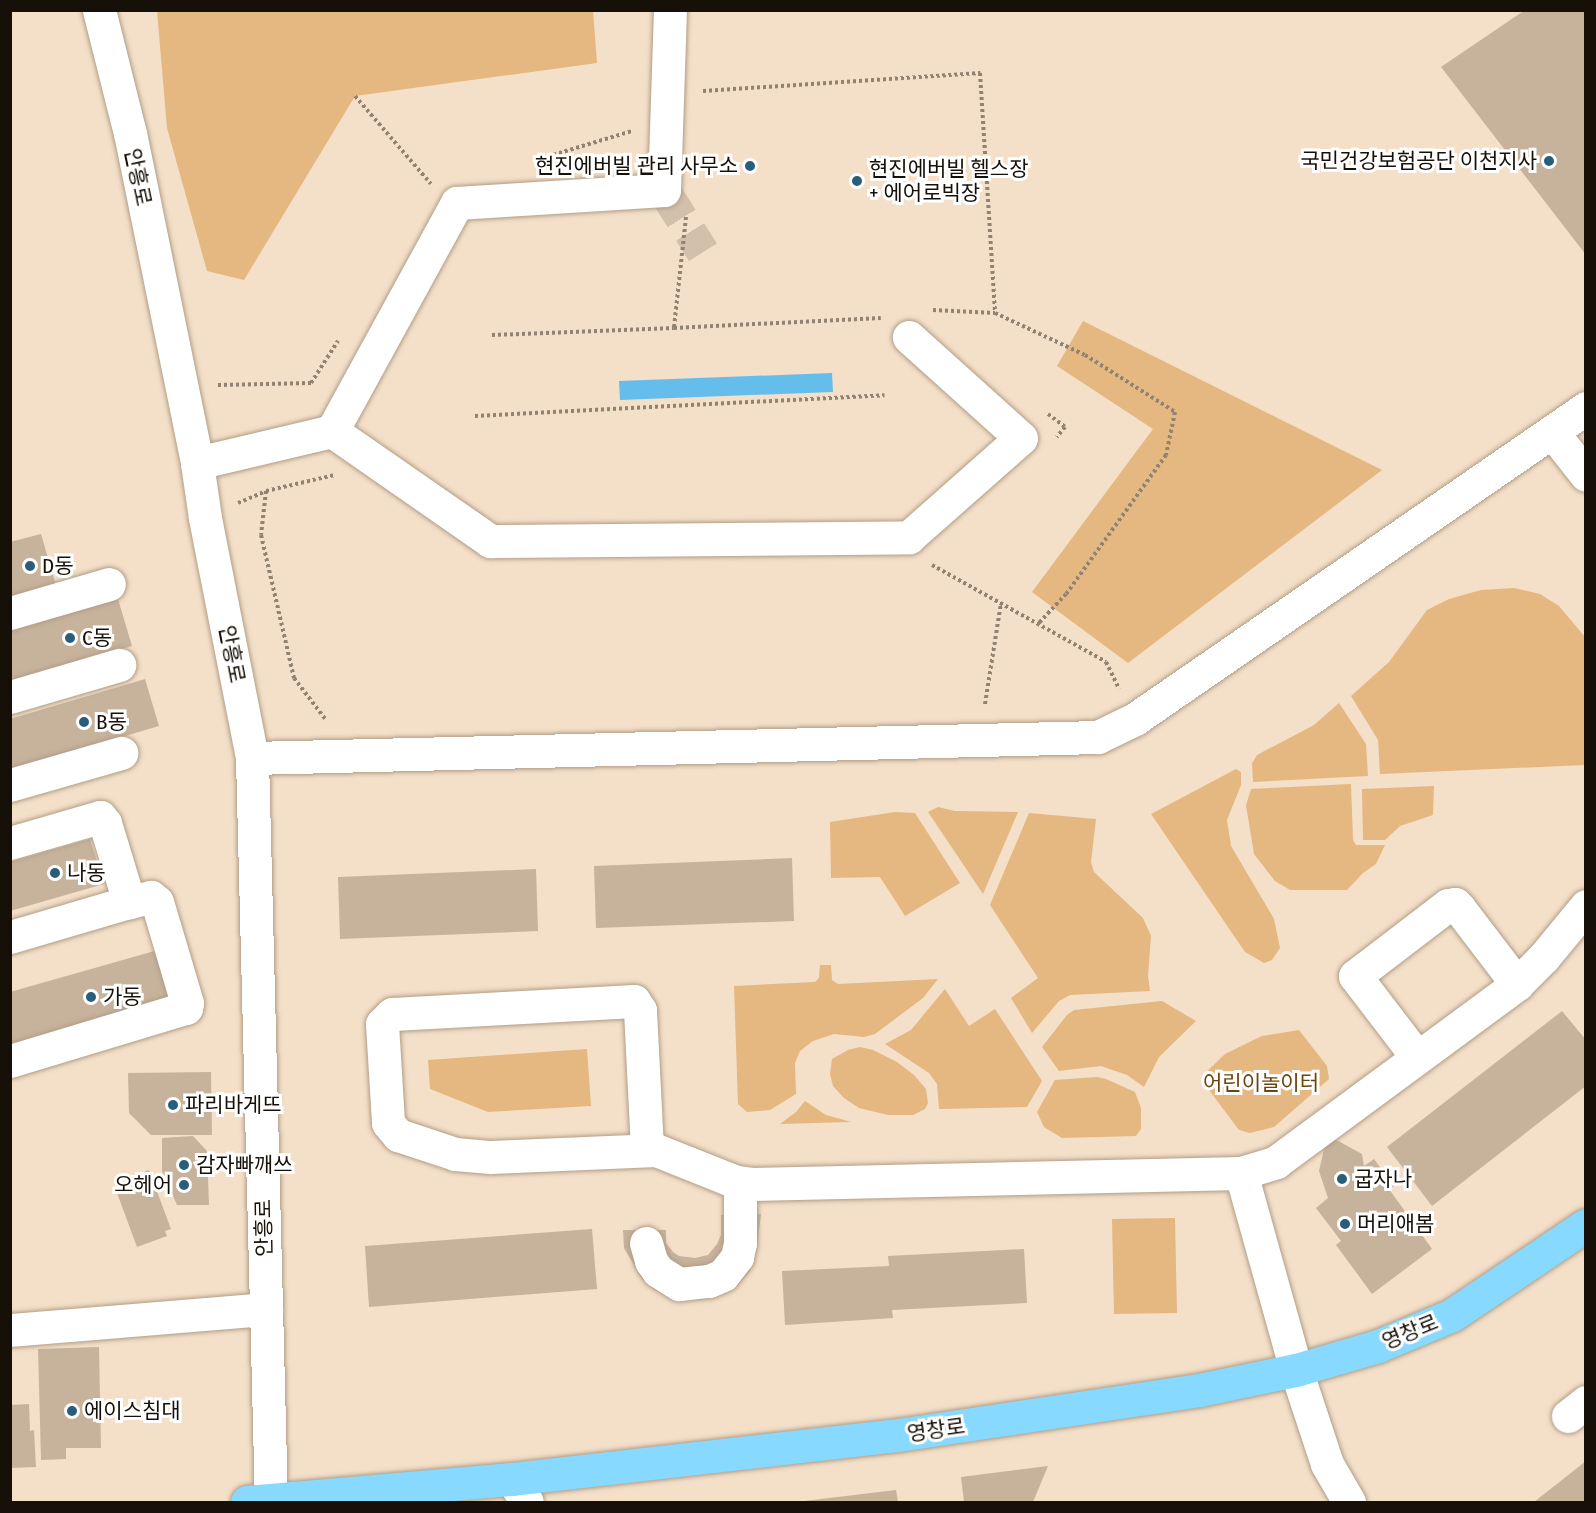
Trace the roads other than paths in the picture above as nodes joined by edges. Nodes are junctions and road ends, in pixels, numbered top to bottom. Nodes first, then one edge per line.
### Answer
1 (99, 10) edge
2 (670, 10) edge
3 (898, 328) road end
4 (1586, 408) edge
5 (332, 431) junction
6 (1553, 433) junction
7 (196, 463) junction
8 (1586, 475) edge
9 (109, 584) dead end
10 (10, 614) edge
11 (119, 665) dead end
12 (10, 697) edge
13 (121, 753) dead end
14 (252, 758) junction
15 (10, 785) edge
16 (10, 843) edge
17 (129, 902) junction
18 (1586, 906) edge
19 (10, 937) edge
20 (1517, 984) junction
21 (1417, 1057) junction
22 (10, 1061) edge
23 (647, 1149) junction
24 (1241, 1173) junction
25 (740, 1183) junction
26 (1586, 1225) edge
27 (646, 1243) dead end
28 (266, 1309) junction
29 (10, 1330) edge
30 (1296, 1370) junction
31 (519, 1491) edge
32 (263, 1502) edge
33 (1349, 1503) edge

1 - 7 street, 안흥로
2 - 5 street
3 - 5 street
4 - 6 street
5 - 7 street
6 - 8 street
6 - 14 street
7 - 14 street, 안흥로
9 - 10 street
11 - 12 street
13 - 15 street
14 - 28 street, 안흥로
16 - 17 street
17 - 19 street
17 - 22 street
18 - 20 street
20 - 21 street
20 - 21 street
21 - 24 street
23 - 23 street
23 - 25 street
24 - 25 street
24 - 30 street
25 - 27 street
26 - 30 main road, 영창로
28 - 29 street
28 - 32 street, 안흥로
30 - 31 main road, 영창로
30 - 33 street
31 - 32 main road, 영창로

